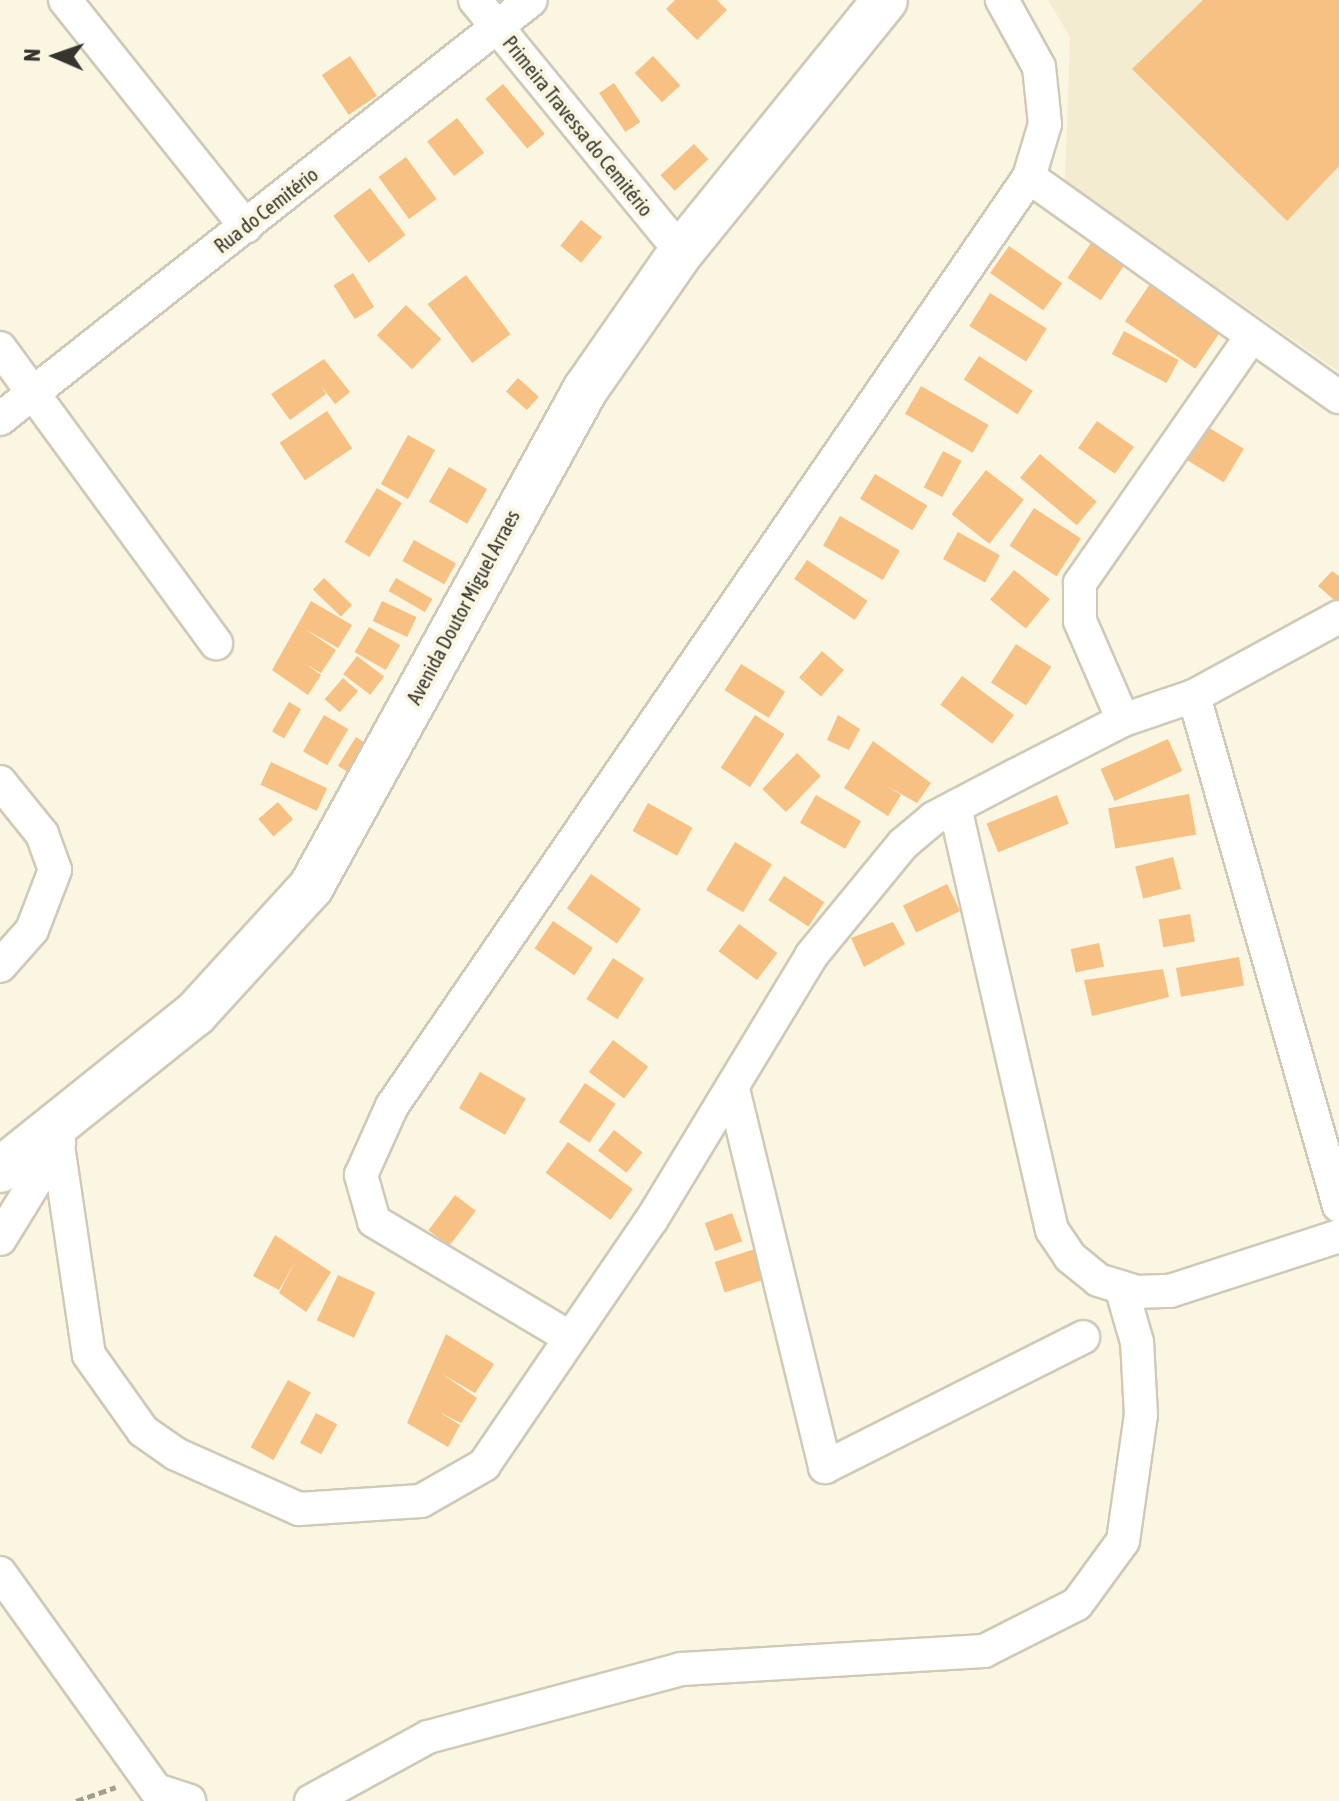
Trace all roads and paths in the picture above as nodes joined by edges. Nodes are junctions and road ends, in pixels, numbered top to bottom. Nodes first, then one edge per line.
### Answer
1 (65, 0) edge
2 (475, 0) edge
3 (531, 0) edge
4 (885, 0) edge
5 (1002, 0) edge
6 (497, 27) junction
7 (1029, 177) junction
8 (246, 227) junction
9 (681, 252) junction
10 (1251, 337) junction
11 (0, 348) edge
12 (33, 390) junction
13 (1339, 397) edge
14 (0, 419) edge
15 (1339, 617) edge
16 (216, 643) dead end
17 (1194, 696) junction
18 (1123, 720) junction
19 (0, 782) edge
20 (955, 807) junction
21 (6, 961) edge
22 (733, 1089) junction
23 (58, 1138) junction
24 (0, 1170) edge
25 (1339, 1206) edge
26 (1339, 1236) edge
27 (0, 1239) edge
28 (1121, 1287) junction
29 (569, 1337) junction
30 (1083, 1337) dead end
31 (0, 1573) edge
32 (189, 1801) edge
33 (311, 1801) edge

1 - 8 street
2 - 6 street, Primeira Travessa do Cemitério
3 - 6 street, Rua do Cemitério
4 - 9 main road, Avenida Doutor Miguel Arraes
5 - 7 street
6 - 8 street, Rua do Cemitério
6 - 9 street, Primeira Travessa do Cemitério
7 - 10 street
7 - 29 street
8 - 12 street, Rua do Cemitério
9 - 23 main road, Avenida Doutor Miguel Arraes
10 - 13 street
10 - 18 street
11 - 12 street
12 - 14 street, Rua do Cemitério
12 - 16 street
15 - 17 street
17 - 18 street
17 - 25 street
18 - 20 street
19 - 21 street
20 - 22 street
20 - 28 street
22 - 29 street
22 - 30 street
23 - 24 main road, Avenida Doutor Miguel Arraes
23 - 27 street
23 - 29 street
26 - 28 street
28 - 33 street
31 - 32 street

